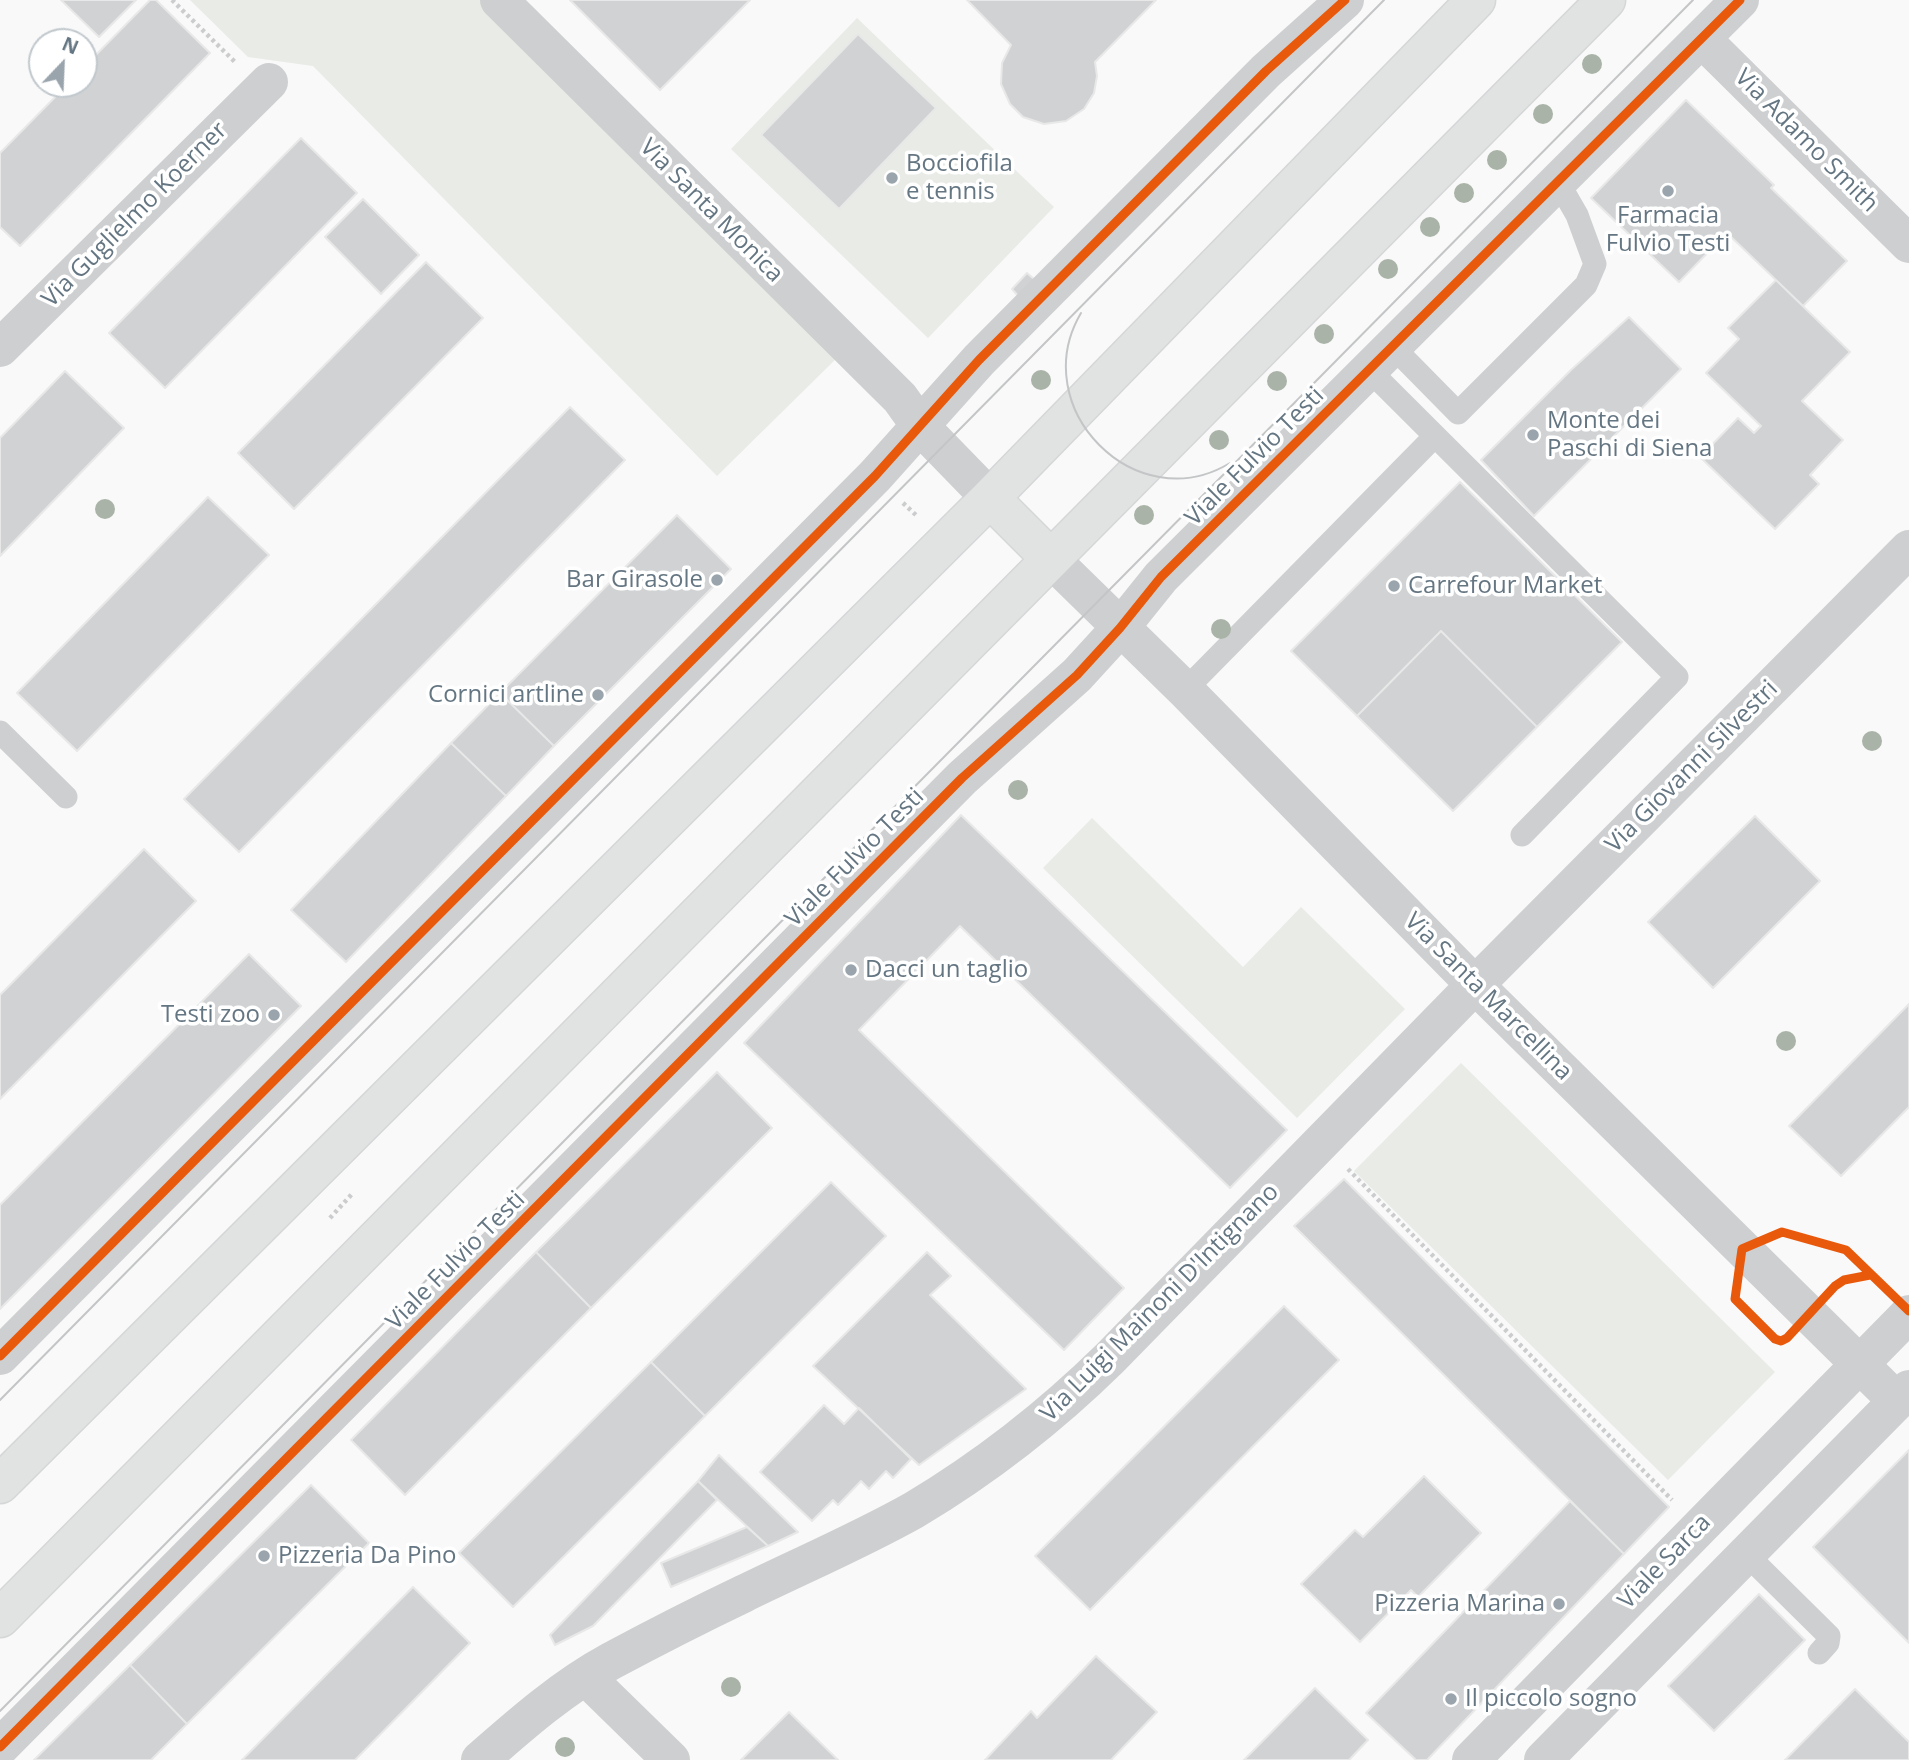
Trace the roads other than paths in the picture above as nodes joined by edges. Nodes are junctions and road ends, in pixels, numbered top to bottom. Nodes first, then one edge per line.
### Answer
1 (499, 0) edge
2 (1345, 0) edge
3 (1476, 0) edge
4 (1606, 0) edge
5 (1740, 0) edge
6 (1702, 39) junction
7 (256, 76) road end
8 (1558, 182) junction
9 (1909, 244) edge
10 (0, 348) edge
11 (1381, 358) junction
12 (920, 426) junction
13 (1434, 436) junction
14 (990, 498) junction
15 (1909, 549) edge
16 (1051, 559) junction
17 (1120, 628) junction
18 (1185, 690) junction
19 (0, 732) edge
20 (66, 797) dead end
21 (1522, 835) dead end
22 (1475, 985) junction
23 (1909, 1314) edge
24 (0, 1356) edge
25 (1859, 1365) junction
26 (1903, 1395) edge
27 (0, 1484) edge
28 (1746, 1554) junction
29 (0, 1618) edge
30 (1819, 1653) dead end
31 (586, 1677) junction
32 (0, 1747) edge
33 (1553, 1756) edge
34 (480, 1760) edge
35 (671, 1760) edge
36 (1471, 1760) edge

1 - 12 street, Via Santa Monica
2 - 12 street
3 - 14 main road
4 - 16 main road
5 - 6 street, Viale Fulvio Testi
6 - 8 street, Viale Fulvio Testi
6 - 9 street, Via Adamo Smith
7 - 10 street, Via Guglielmo Koerner
8 - 11 street, Viale Fulvio Testi
8 - 11 lane
11 - 13 lane
11 - 17 street, Viale Fulvio Testi
12 - 14 street, Via Santa Monica
12 - 24 street
13 - 18 lane
13 - 21 lane
14 - 16 main road
14 - 27 main road
15 - 22 street, Via Giovanni Silvestri
16 - 17 street, Via Santa Marcellina
16 - 29 main road
17 - 18 street, Via Santa Marcellina
17 - 32 street, Viale Fulvio Testi
18 - 22 street, Via Santa Marcellina
19 - 20 lane
22 - 25 street, Via Santa Marcellina
22 - 31 street, Via Luigi Mainoni D'Intignano
23 - 25 street, Viale Sarca
25 - 26 street
25 - 36 street, Viale Sarca
26 - 28 street
28 - 30 lane
28 - 33 street
31 - 34 street, Via Luigi Mainoni D'Intignano
31 - 35 street

